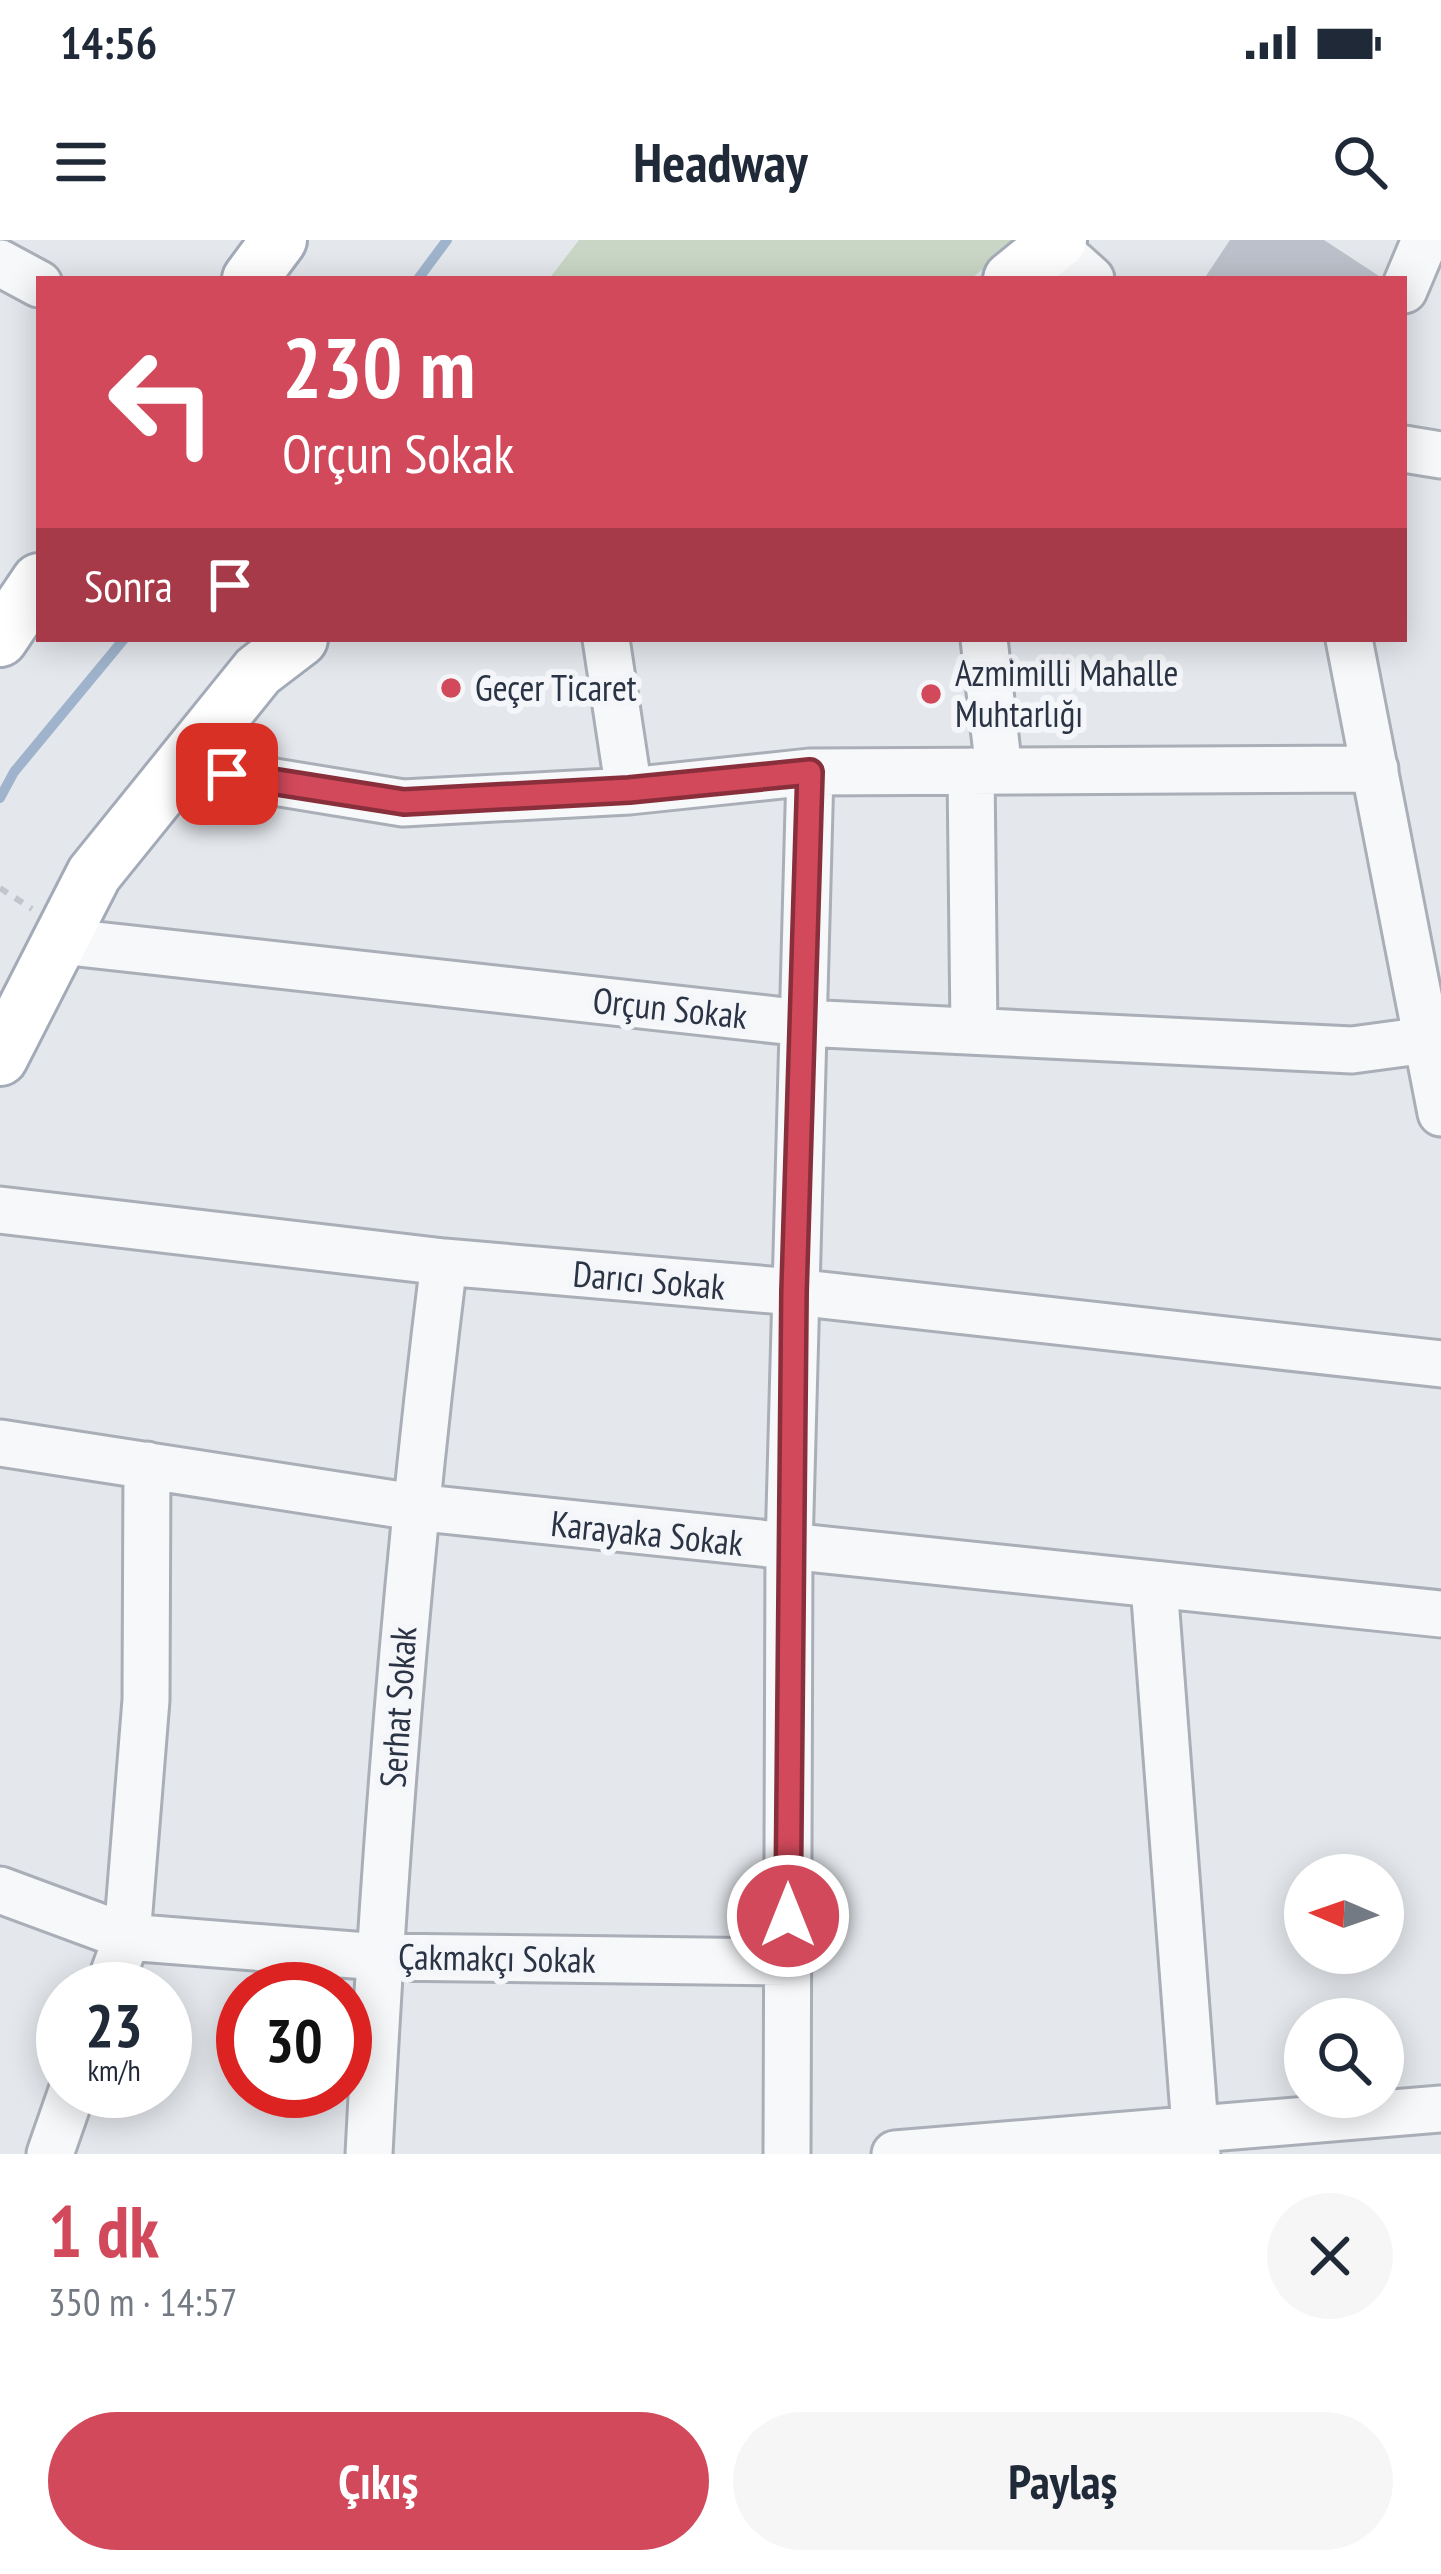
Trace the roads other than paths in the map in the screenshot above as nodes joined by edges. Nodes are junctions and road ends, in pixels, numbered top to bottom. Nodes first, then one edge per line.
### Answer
1 (279, 240) edge
2 (1425, 240) edge
3 (1068, 255) edge
4 (0, 263) edge
5 (252, 276) edge
6 (1019, 276) edge
7 (36, 282) edge
8 (1407, 283) edge
9 (1407, 449) edge
10 (1441, 455) edge
11 (36, 585) edge
12 (0, 639) edge
13 (296, 642) edge
14 (606, 642) edge
15 (985, 642) edge
16 (1350, 642) edge
17 (183, 767) junction
18 (1375, 770) junction
19 (985, 771) junction
20 (810, 772) junction
21 (629, 790) junction
22 (59, 941) junction
23 (802, 1023) junction
24 (974, 1031) junction
25 (1434, 1038) edge
26 (0, 1058) edge
27 (1441, 1113) edge
28 (0, 1210) edge
29 (444, 1262) junction
30 (794, 1292) junction
31 (1441, 1364) edge
32 (0, 1443) edge
33 (147, 1466) junction
34 (414, 1507) junction
35 (789, 1549) junction
36 (1154, 1585) junction
37 (1441, 1614) edge
38 (0, 1890) edge
39 (127, 1937) junction
40 (379, 1957) junction
41 (788, 1961) junction
42 (118, 1962) edge
43 (1441, 2109) edge
44 (63, 2118) edge
45 (1196, 2142) edge
46 (50, 2154) edge
47 (369, 2154) edge
48 (787, 2154) edge
49 (895, 2154) edge

1 - 5 main road
2 - 8 street
3 - 6 main road
4 - 7 street
9 - 10 street
11 - 12 main road
13 - 17 main road
14 - 21 street
15 - 19 street
16 - 18 street
17 - 21 street
17 - 22 main road
18 - 19 street
18 - 25 street
19 - 20 street
19 - 24 street
20 - 21 street
20 - 23 street
22 - 23 street, Orçun Sokak
22 - 26 main road
23 - 24 street, Orçun Sokak
23 - 30 street
24 - 25 street, Orçun Sokak
25 - 27 street
28 - 29 street, Darıcı Sokak
29 - 30 street, Darıcı Sokak
29 - 34 street, Serhat Sokak
30 - 31 street, Darıcı Sokak
30 - 35 street
32 - 33 street, Karayaka Sokak
33 - 34 street, Karayaka Sokak
33 - 39 street
34 - 35 street, Karayaka Sokak
34 - 40 street, Serhat Sokak
35 - 36 street, Karayaka Sokak
35 - 41 street
36 - 37 street, Karayaka Sokak
36 - 45 street
38 - 39 street, Çakmakçı Sokak
39 - 40 street, Çakmakçı Sokak
39 - 42 street
40 - 41 street, Çakmakçı Sokak
40 - 47 street, Serhat Sokak
41 - 48 street
43 - 45 street
44 - 46 street
45 - 49 street

